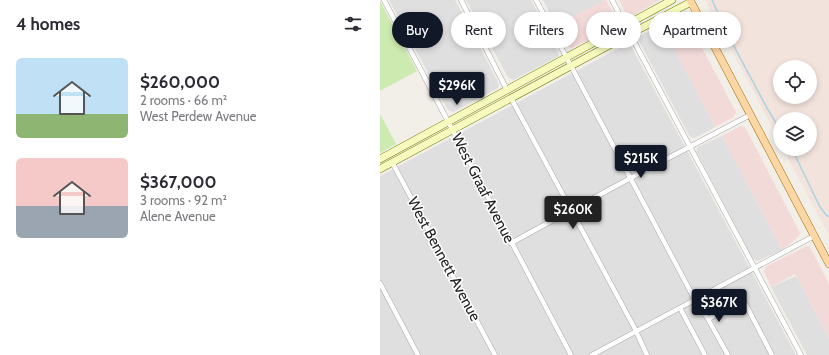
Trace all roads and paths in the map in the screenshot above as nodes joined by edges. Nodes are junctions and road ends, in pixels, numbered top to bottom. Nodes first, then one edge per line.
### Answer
1 (384, 0) edge
2 (460, 0) edge
3 (536, 0) edge
4 (612, 0) edge
5 (672, 0) edge
6 (690, 1) edge
7 (618, 12) edge
8 (641, 16) edge
9 (641, 28) edge
10 (586, 47) edge
11 (604, 48) edge
12 (637, 48) edge
13 (567, 58) junction
14 (571, 66) junction
15 (507, 90) junction
16 (511, 98) junction
17 (750, 115) junction
18 (448, 122) junction
19 (452, 130) junction
20 (690, 147) junction
21 (380, 158) edge
22 (392, 162) junction
23 (380, 169) edge
24 (630, 178) junction
25 (572, 209) junction
26 (814, 236) junction
27 (511, 243) junction
28 (829, 264) edge
29 (755, 268) junction
30 (380, 283) edge
31 (695, 300) junction
32 (680, 308) junction
33 (708, 319) junction
34 (635, 332) junction
35 (418, 355) edge
36 (495, 355) edge
37 (571, 355) edge
38 (592, 355) edge
39 (647, 355) edge
40 (705, 355) edge
41 (728, 355) edge
42 (772, 355) edge
43 (802, 355) edge

1 - 18 street, West Graaf Avenue
2 - 15 street
3 - 13 street
4 - 7 street
5 - 8 street
6 - 9 street
6 - 17 main road
10 - 13 street
11 - 14 street
12 - 20 street
13 - 14 street
13 - 15 street
14 - 16 street
14 - 24 street
15 - 18 street
16 - 19 street
16 - 25 street
17 - 20 street
17 - 26 main road
18 - 19 street, West Graaf Avenue
18 - 21 street
19 - 22 street
19 - 27 street, West Graaf Avenue
20 - 24 street
20 - 29 street
22 - 23 street
22 - 36 street, West Bennett Avenue
24 - 25 street
24 - 31 street
25 - 27 street
25 - 34 street
26 - 28 main road
26 - 29 street
27 - 37 street, West Graaf Avenue
29 - 31 street
29 - 43 street
30 - 35 street
31 - 32 street
31 - 33 street
32 - 34 street
32 - 40 street
33 - 41 street
33 - 42 street
34 - 38 street
34 - 39 street

